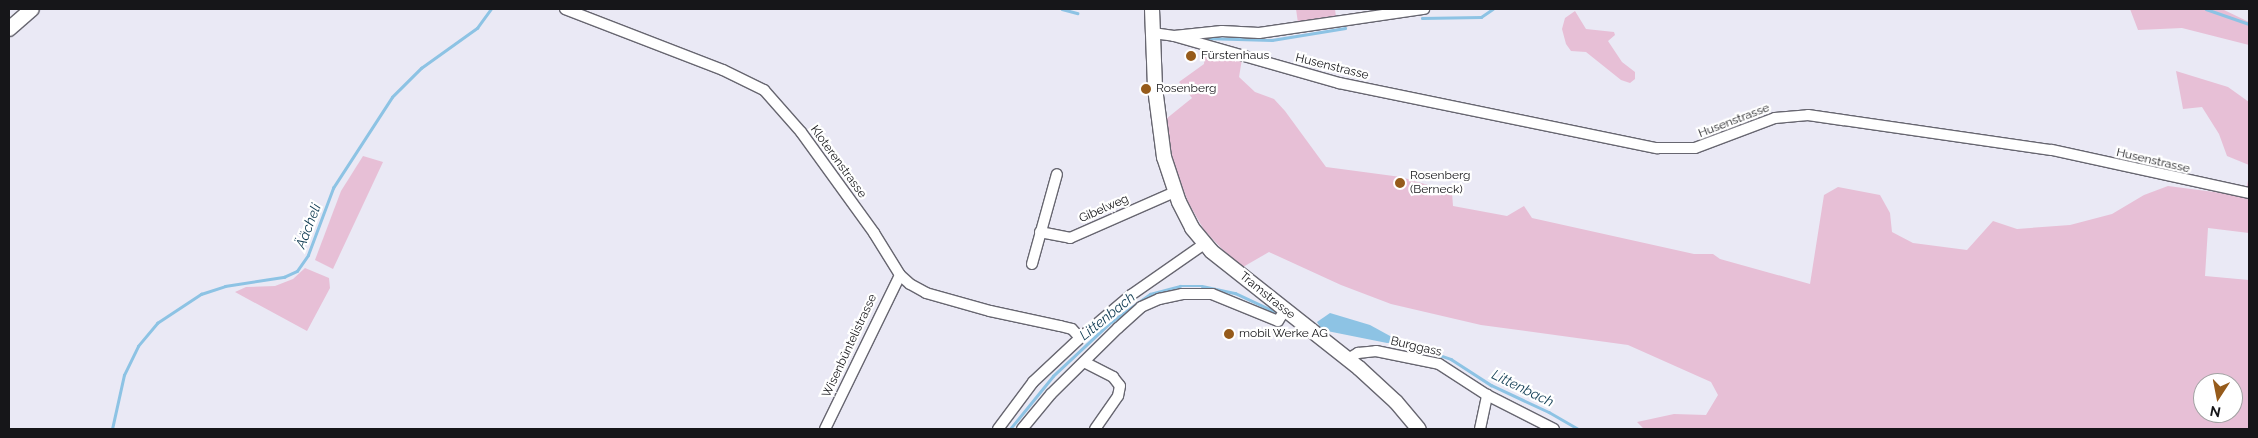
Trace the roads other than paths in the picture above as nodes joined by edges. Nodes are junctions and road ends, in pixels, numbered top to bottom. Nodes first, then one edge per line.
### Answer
1 (32, 9) edge
2 (565, 9) edge
3 (1152, 9) edge
4 (1424, 9) edge
5 (9, 30) edge
6 (1153, 33) junction
7 (1174, 36) junction
8 (1057, 174) dead end
9 (1175, 192) junction
10 (2249, 193) edge
11 (1040, 232) junction
12 (1204, 244) junction
13 (1032, 264) dead end
14 (900, 275) junction
15 (1285, 310) junction
16 (1079, 336) junction
17 (1348, 359) junction
18 (1084, 362) junction
19 (1487, 395) junction
20 (825, 429) edge
21 (998, 429) edge
22 (1022, 429) edge
23 (1095, 429) edge
24 (1419, 429) edge
25 (1480, 429) edge
26 (1554, 429) edge

1 - 5 main road
2 - 14 street, Kloterenstrasse
3 - 6 main road, Tramstrasse
4 - 7 street
6 - 7 street
6 - 9 main road, Tramstrasse
7 - 10 street, Husenstrasse
8 - 11 street
9 - 11 street, Gibelweg
9 - 12 main road, Tramstrasse
11 - 13 street
12 - 15 main road, Tramstrasse
12 - 16 street
14 - 16 street, Kloterenstrasse
14 - 20 street, Wisenbüntelistrasse
15 - 17 main road, Tramstrasse
15 - 18 street
16 - 21 street
17 - 19 street, Burggass
17 - 24 main road, Tramstrasse
18 - 22 street
18 - 23 street
19 - 25 street
19 - 26 street, Burggass

